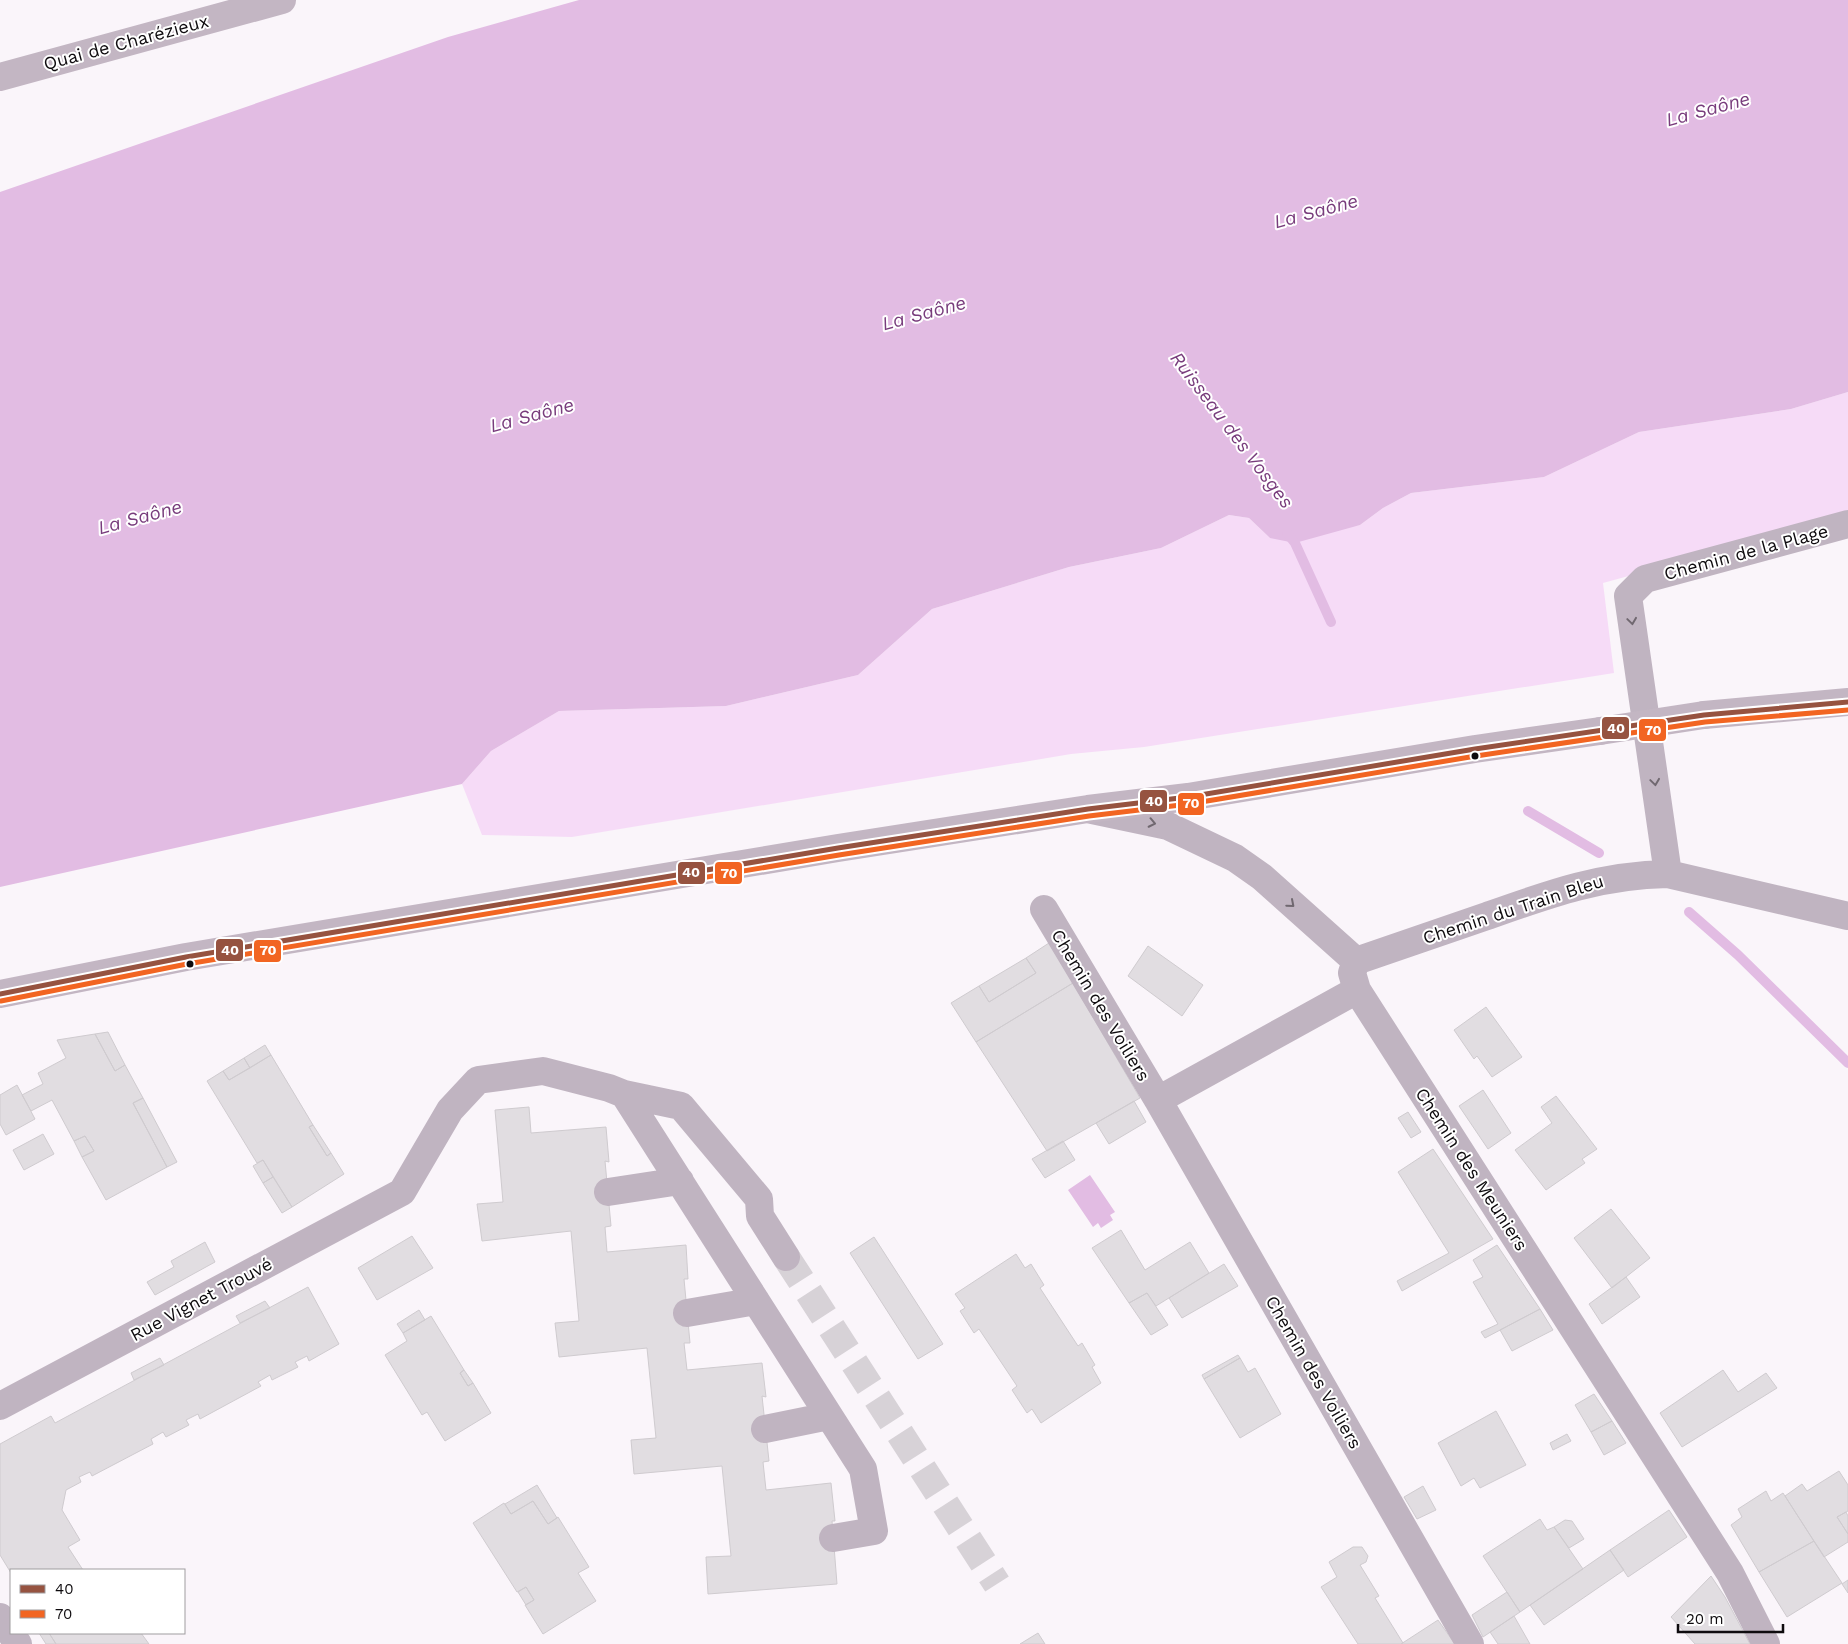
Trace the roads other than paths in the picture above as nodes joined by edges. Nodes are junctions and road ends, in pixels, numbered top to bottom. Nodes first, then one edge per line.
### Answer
1 (282, 0) edge
2 (0, 77) edge
3 (1848, 524) edge
4 (1848, 702) edge
5 (1088, 809) junction
6 (1668, 874) junction
7 (1044, 909) dead end
8 (1848, 916) edge
9 (1356, 961) junction
10 (1357, 990) junction
11 (0, 994) edge
12 (624, 1094) junction
13 (1158, 1100) junction
14 (680, 1181) junction
15 (608, 1192) dead end
16 (786, 1257) tunnel mouth
17 (756, 1301) junction
18 (687, 1313) dead end
19 (0, 1406) edge
20 (829, 1416) junction
21 (765, 1429) dead end
22 (833, 1538) dead end
23 (0, 1616) edge
24 (10, 1632) edge
25 (1470, 1644) edge
26 (1766, 1644) edge

1 - 2 main road, Quai de Charézieux
3 -> 6 street, Chemin de la Plage
4 - 5 main road, bridge
5 -> 9 street
5 - 11 main road
6 - 8 street, Chemin du Train Bleu
6 - 9 street, Chemin du Train Bleu
7 - 13 street, Chemin des Voiliers
9 - 10 street, Chemin des Meuniers
10 - 13 street, Chemin des Voiliers
10 - 26 street, Chemin des Meuniers
12 - 14 street
12 - 16 street
12 - 19 street, Rue Vignet Trouvé
13 - 25 street, Chemin des Voiliers
14 - 15 street
14 - 17 street
17 - 18 street
17 - 20 street
20 - 21 street
20 - 22 street
23 - 24 street

